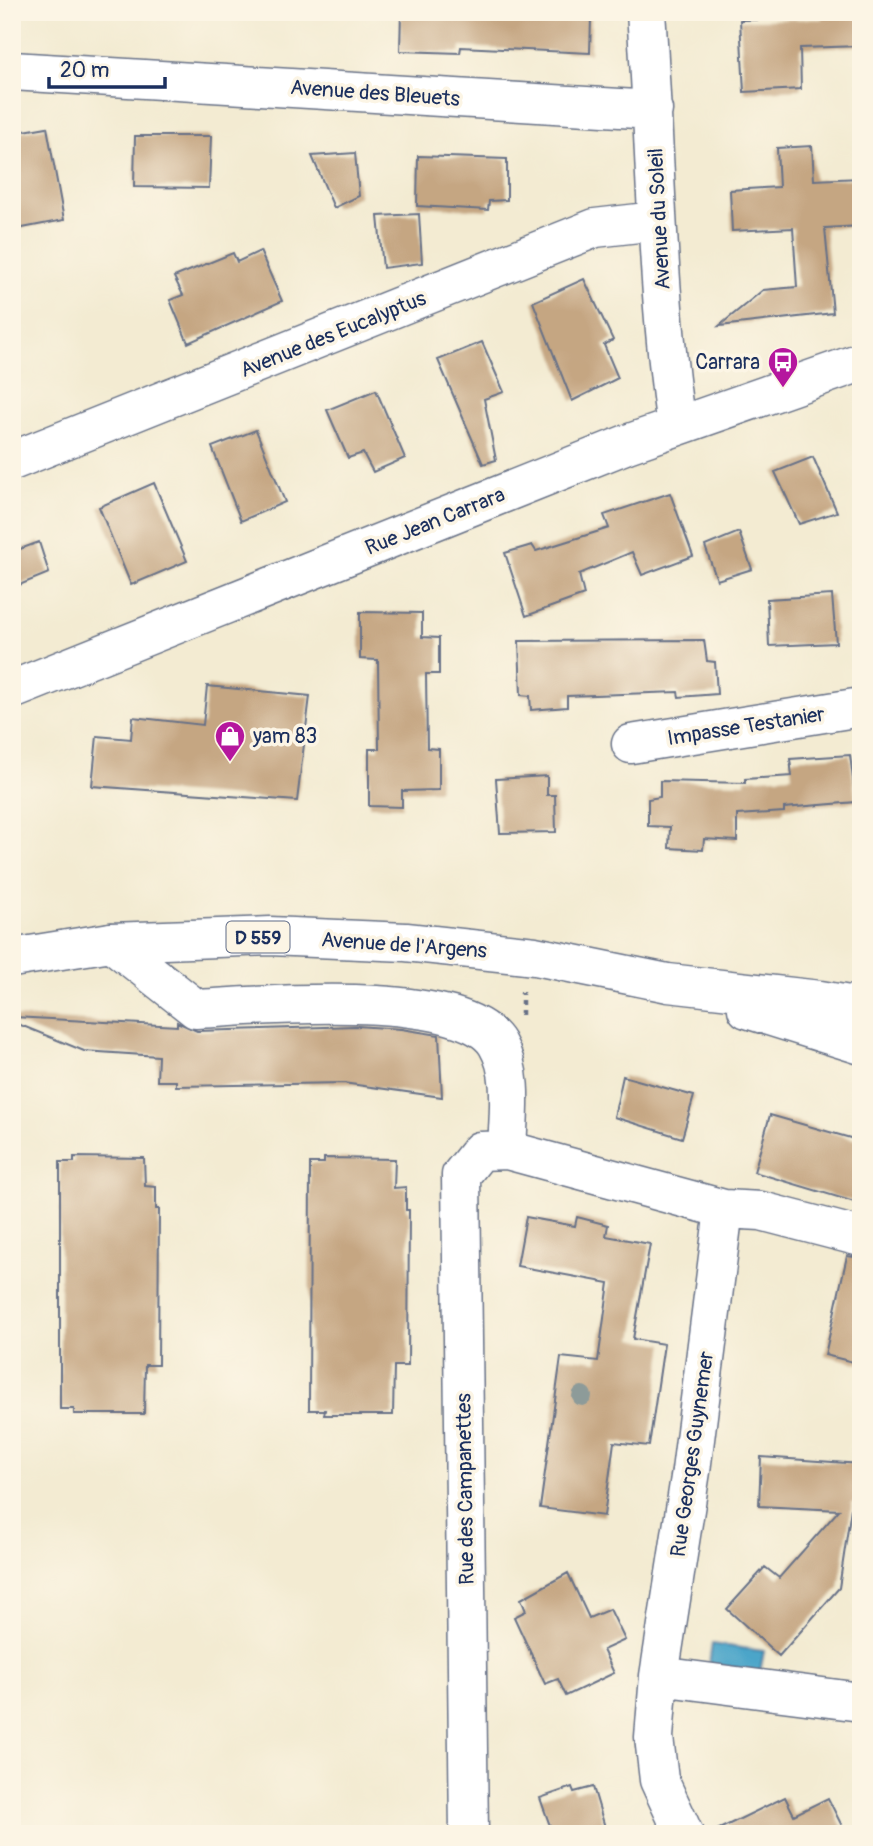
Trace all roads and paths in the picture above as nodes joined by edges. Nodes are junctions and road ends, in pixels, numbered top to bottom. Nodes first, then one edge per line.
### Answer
1 (646, 12) edge
2 (12, 71) edge
3 (653, 110) junction
4 (656, 221) junction
5 (861, 362) edge
6 (676, 426) junction
7 (12, 461) edge
8 (12, 690) edge
9 (861, 707) edge
10 (631, 744) dead end
11 (111, 942) junction
12 (12, 958) edge
13 (668, 984) junction
14 (523, 985) dead end
15 (861, 1007) edge
16 (521, 1027) dead end
17 (861, 1045) edge
18 (494, 1150) junction
19 (724, 1209) junction
20 (861, 1237) edge
21 (659, 1676) junction
22 (861, 1702) edge
23 (469, 1834) edge
24 (684, 1834) edge

1 - 3 street, Avenue du Soleil
2 - 3 street, Avenue des Bleuets
3 - 4 street, Avenue du Soleil
4 - 6 street, Avenue du Soleil
4 - 7 street, Avenue des Eucalyptus
5 - 6 street, Rue Jean Carrara
6 - 8 street, Rue Jean Carrara
9 - 10 street, Impasse Testanier
11 - 12 street, Avenue de l'Argens / D 559
11 - 13 street, Avenue de l'Argens / D 559
11 - 18 street
13 - 15 street, Avenue de l'Argens / D 559
13 - 17 street, Avenue de l'Argens / D 559
14 - 16 path
18 - 19 street
18 - 23 street, Rue des Campanettes
19 - 20 street
19 - 21 street, Rue Georges Guynemer
21 - 22 street
21 - 24 street, Rue Georges Guynemer

